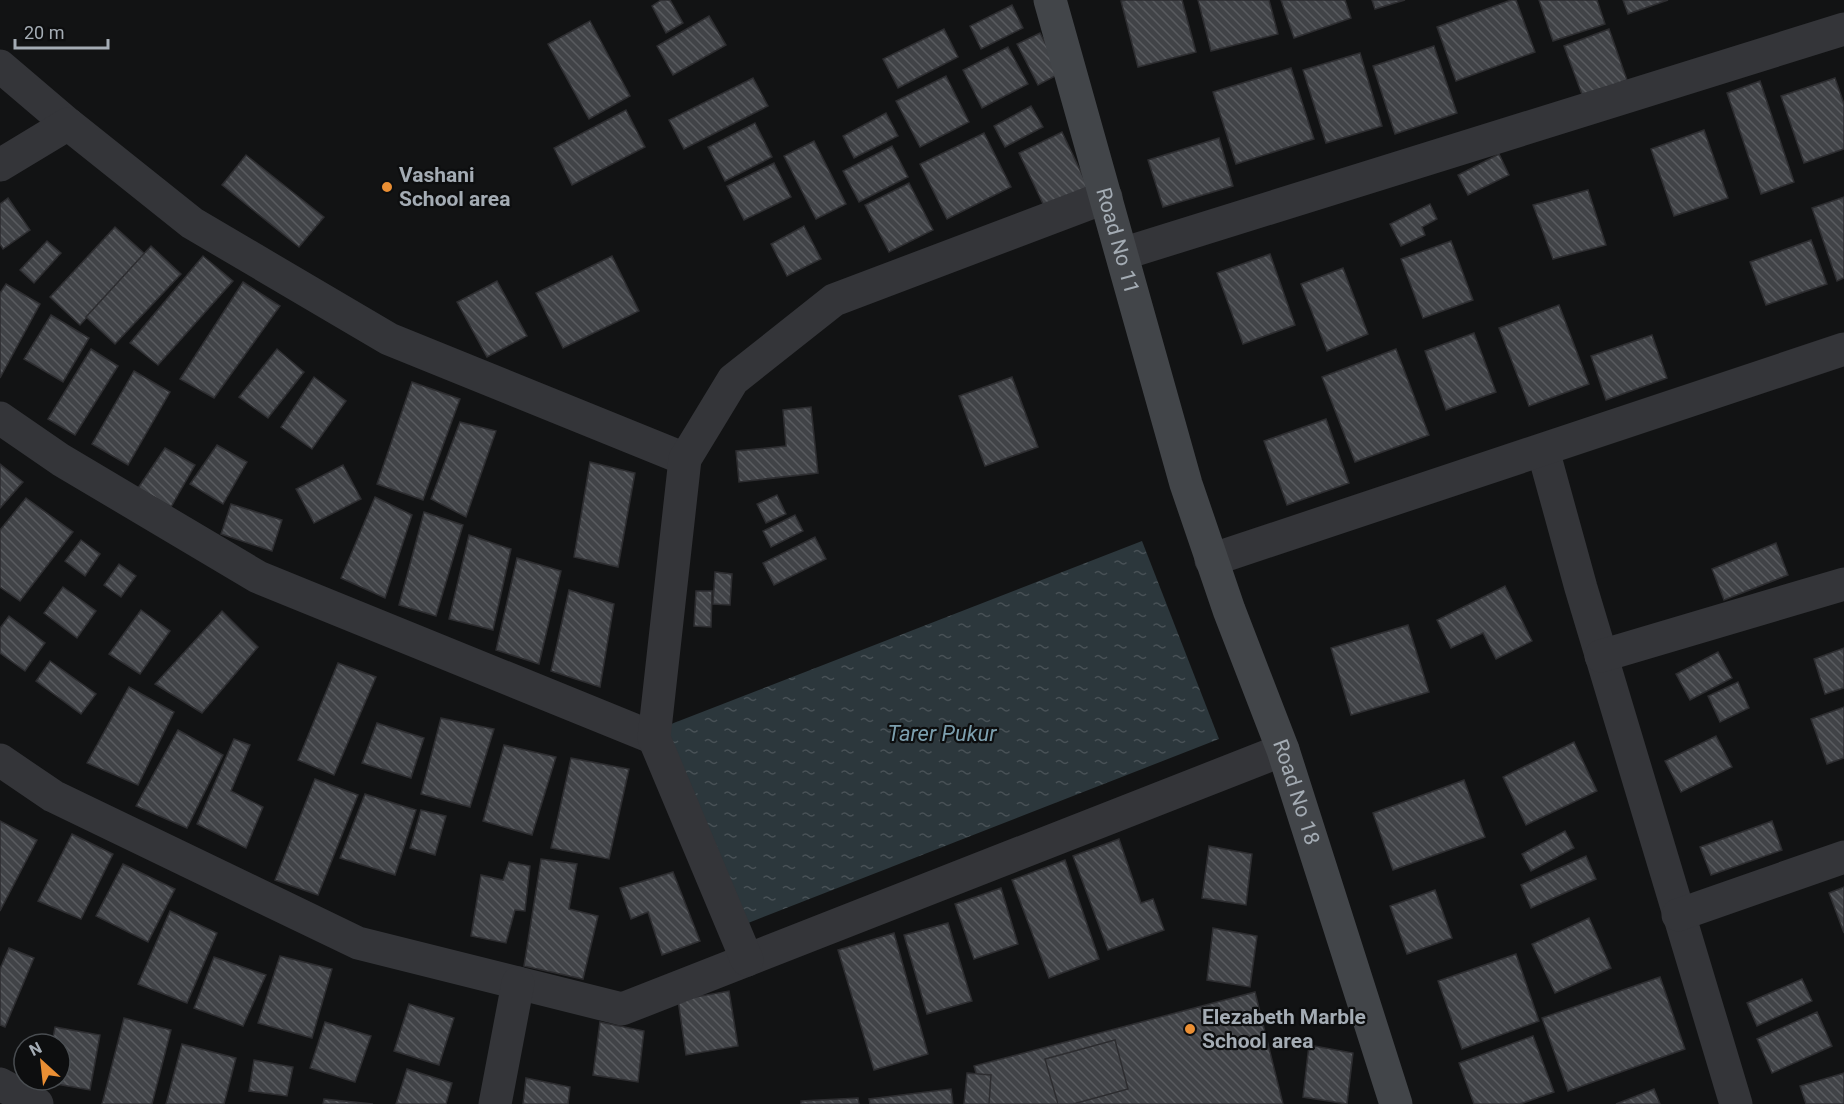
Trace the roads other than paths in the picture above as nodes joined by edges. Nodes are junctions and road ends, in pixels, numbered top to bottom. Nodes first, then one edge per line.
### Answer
1 (1050, 0) edge
2 (1844, 29) edge
3 (0, 66) edge
4 (68, 124) junction
5 (0, 165) edge
6 (1106, 197) junction
7 (1122, 254) junction
8 (1844, 349) edge
9 (0, 418) edge
10 (1543, 450) junction
11 (685, 459) junction
12 (1186, 483) joint
13 (1211, 560) junction
14 (1844, 584) edge
15 (1601, 656) junction
16 (654, 738) junction
17 (1283, 750) junction
18 (0, 760) edge
19 (1844, 857) edge
20 (1678, 915) junction
21 (747, 960) junction
22 (518, 983) junction
23 (0, 1083) edge
24 (37, 1104) edge
25 (495, 1104) edge
26 (1396, 1104) edge
27 (1736, 1104) edge

1 - 6 street, Road No 11
2 - 7 street
3 - 4 street
4 - 5 street
4 - 11 street
6 - 7 street, Road No 11
6 - 11 street
7 - 12 street, Road No 11
8 - 10 street
9 - 16 street
10 - 13 street
10 - 15 street
11 - 16 street
12 - 13 street, Road No 18
13 - 17 street, Road No 18
14 - 15 street
15 - 20 street
16 - 21 street
17 - 21 street
17 - 26 street, Road No 18
18 - 22 street
19 - 20 street
20 - 27 street
21 - 22 street
22 - 25 street
23 - 24 street

